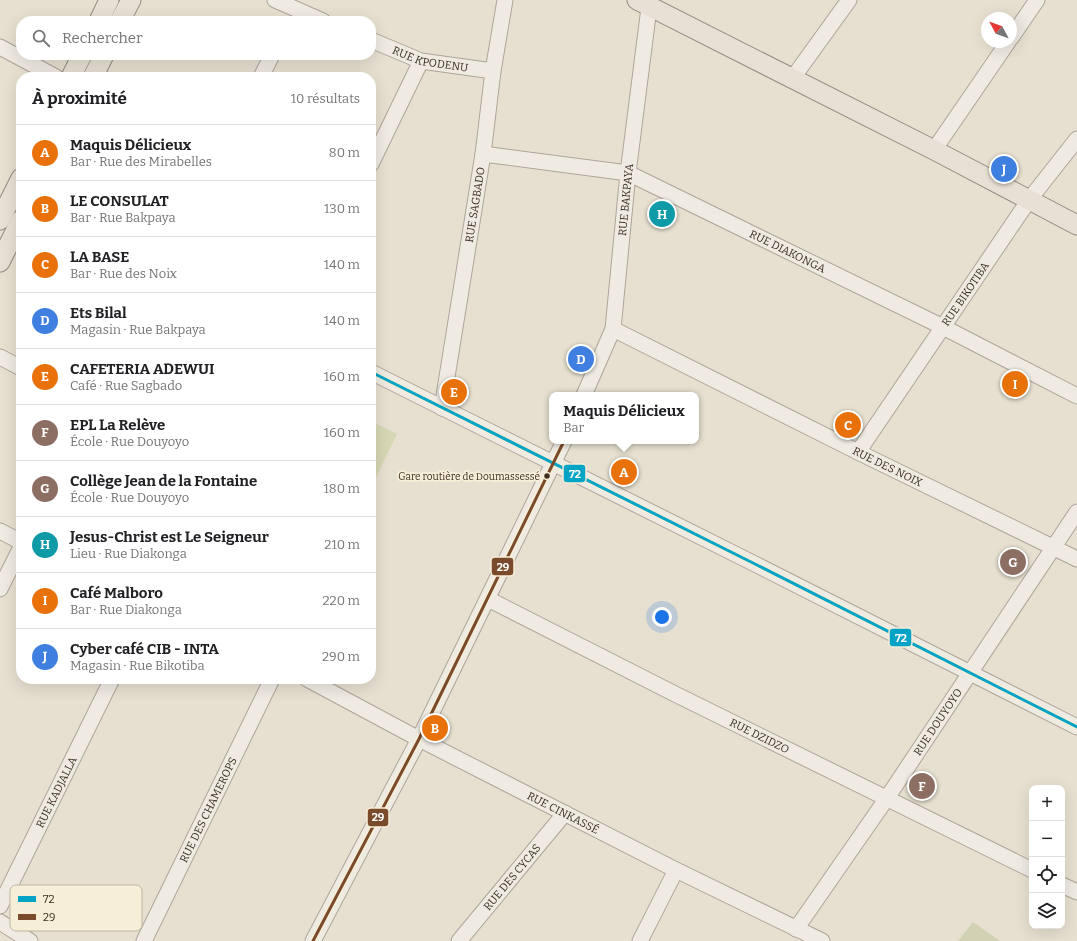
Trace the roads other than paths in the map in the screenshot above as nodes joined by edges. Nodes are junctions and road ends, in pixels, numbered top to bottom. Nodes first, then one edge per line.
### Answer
1 (109, 0) edge
2 (131, 0) edge
3 (275, 0) edge
4 (505, 0) edge
5 (849, 0) edge
6 (1037, 0) edge
7 (646, 2) edge
8 (295, 10) edge
9 (101, 16) edge
10 (123, 16) edge
11 (310, 16) edge
12 (1017, 29) edge
13 (376, 42) edge
14 (0, 48) edge
15 (1004, 48) edge
16 (16, 56) edge
17 (23, 60) edge
18 (80, 60) edge
19 (102, 60) edge
20 (270, 60) edge
21 (421, 60) junction
22 (493, 71) junction
23 (46, 72) edge
24 (74, 72) edge
25 (96, 72) edge
26 (264, 72) edge
27 (792, 79) junction
28 (1077, 139) edge
29 (934, 150) junction
30 (376, 154) edge
31 (483, 154) junction
32 (628, 173) junction
33 (16, 192) edge
34 (1029, 200) junction
35 (0, 220) edge
36 (1077, 224) edge
37 (16, 230) edge
38 (0, 262) edge
39 (943, 327) junction
40 (613, 329) junction
41 (0, 357) edge
42 (16, 365) edge
43 (376, 375) edge
44 (585, 392) edge
45 (1077, 396) edge
46 (442, 408) junction
47 (563, 444) edge
48 (858, 452) junction
49 (554, 464) junction
50 (1077, 512) edge
51 (0, 531) edge
52 (16, 539) edge
53 (1054, 547) junction
54 (16, 557) edge
55 (1077, 559) edge
56 (0, 589) edge
57 (488, 599) junction
58 (969, 672) junction
59 (110, 684) edge
60 (270, 684) edge
61 (316, 684) edge
62 (1077, 727) edge
63 (419, 739) junction
64 (887, 798) junction
65 (565, 813) junction
66 (1029, 869) edge
67 (676, 870) junction
68 (10, 885) edge
69 (10, 886) edge
70 (1065, 886) edge
71 (1077, 892) edge
72 (0, 906) edge
73 (0, 922) edge
74 (10, 928) edge
75 (796, 930) junction
76 (14, 931) edge
77 (30, 941) edge
78 (144, 941) edge
79 (313, 941) edge
80 (459, 941) edge
81 (640, 941) edge
82 (822, 941) edge

1 - 9 main road
2 - 10 main road
3 - 8 street
4 - 22 street, RUE SAGBADO
5 - 27 street
6 - 12 street
7 - 27 main road
7 - 32 street, RUE BAKPAYA
8 - 11 street
13 - 21 street, RUE KPODENU
14 - 16 street
15 - 29 street
17 - 23 street
18 - 24 main road
19 - 25 main road
20 - 26 street
21 - 22 street, RUE KPODENU
21 - 30 street
22 - 31 street, RUE SAGBADO
27 - 29 main road
28 - 34 street, RUE BIKOTIBA
29 - 34 main road
31 - 32 street, RUE DIAKONGA
31 - 46 street, RUE SAGBADO
32 - 39 street, RUE DIAKONGA
32 - 40 street, RUE BAKPAYA
33 - 35 main road
34 - 36 main road
34 - 39 street, RUE BIKOTIBA
37 - 38 main road
39 - 45 street, RUE DIAKONGA
39 - 48 street, RUE BIKOTIBA
40 - 44 street, RUE BAKPAYA
40 - 48 street, RUE DES NOIX
41 - 42 street
43 - 46 street
46 - 49 street
47 - 49 street
48 - 53 street, RUE DES NOIX
49 - 57 street
49 - 58 street
50 - 53 street, RUE DOUYOYO
51 - 52 street
53 - 55 street, RUE DES NOIX
53 - 58 street, RUE DOUYOYO
54 - 56 street
57 - 63 street
57 - 64 street, RUE DZIDZO
58 - 62 street
58 - 64 street, RUE DOUYOYO
59 - 68 street, RUE KADJALLA
60 - 78 street, RUE DES CHAMEROPS
61 - 63 street, RUE CINKASSÉ
63 - 65 street, RUE CINKASSÉ
63 - 79 street
64 - 66 street, RUE DZIDZO
64 - 75 street, RUE DOUYOYO
65 - 67 street, RUE CINKASSÉ
65 - 80 street, RUE DES CYCAS
67 - 75 street, RUE CINKASSÉ
67 - 81 street
69 - 72 street, RUE KADJALLA
70 - 71 street
73 - 74 street
75 - 82 street, RUE CINKASSÉ
76 - 77 street

